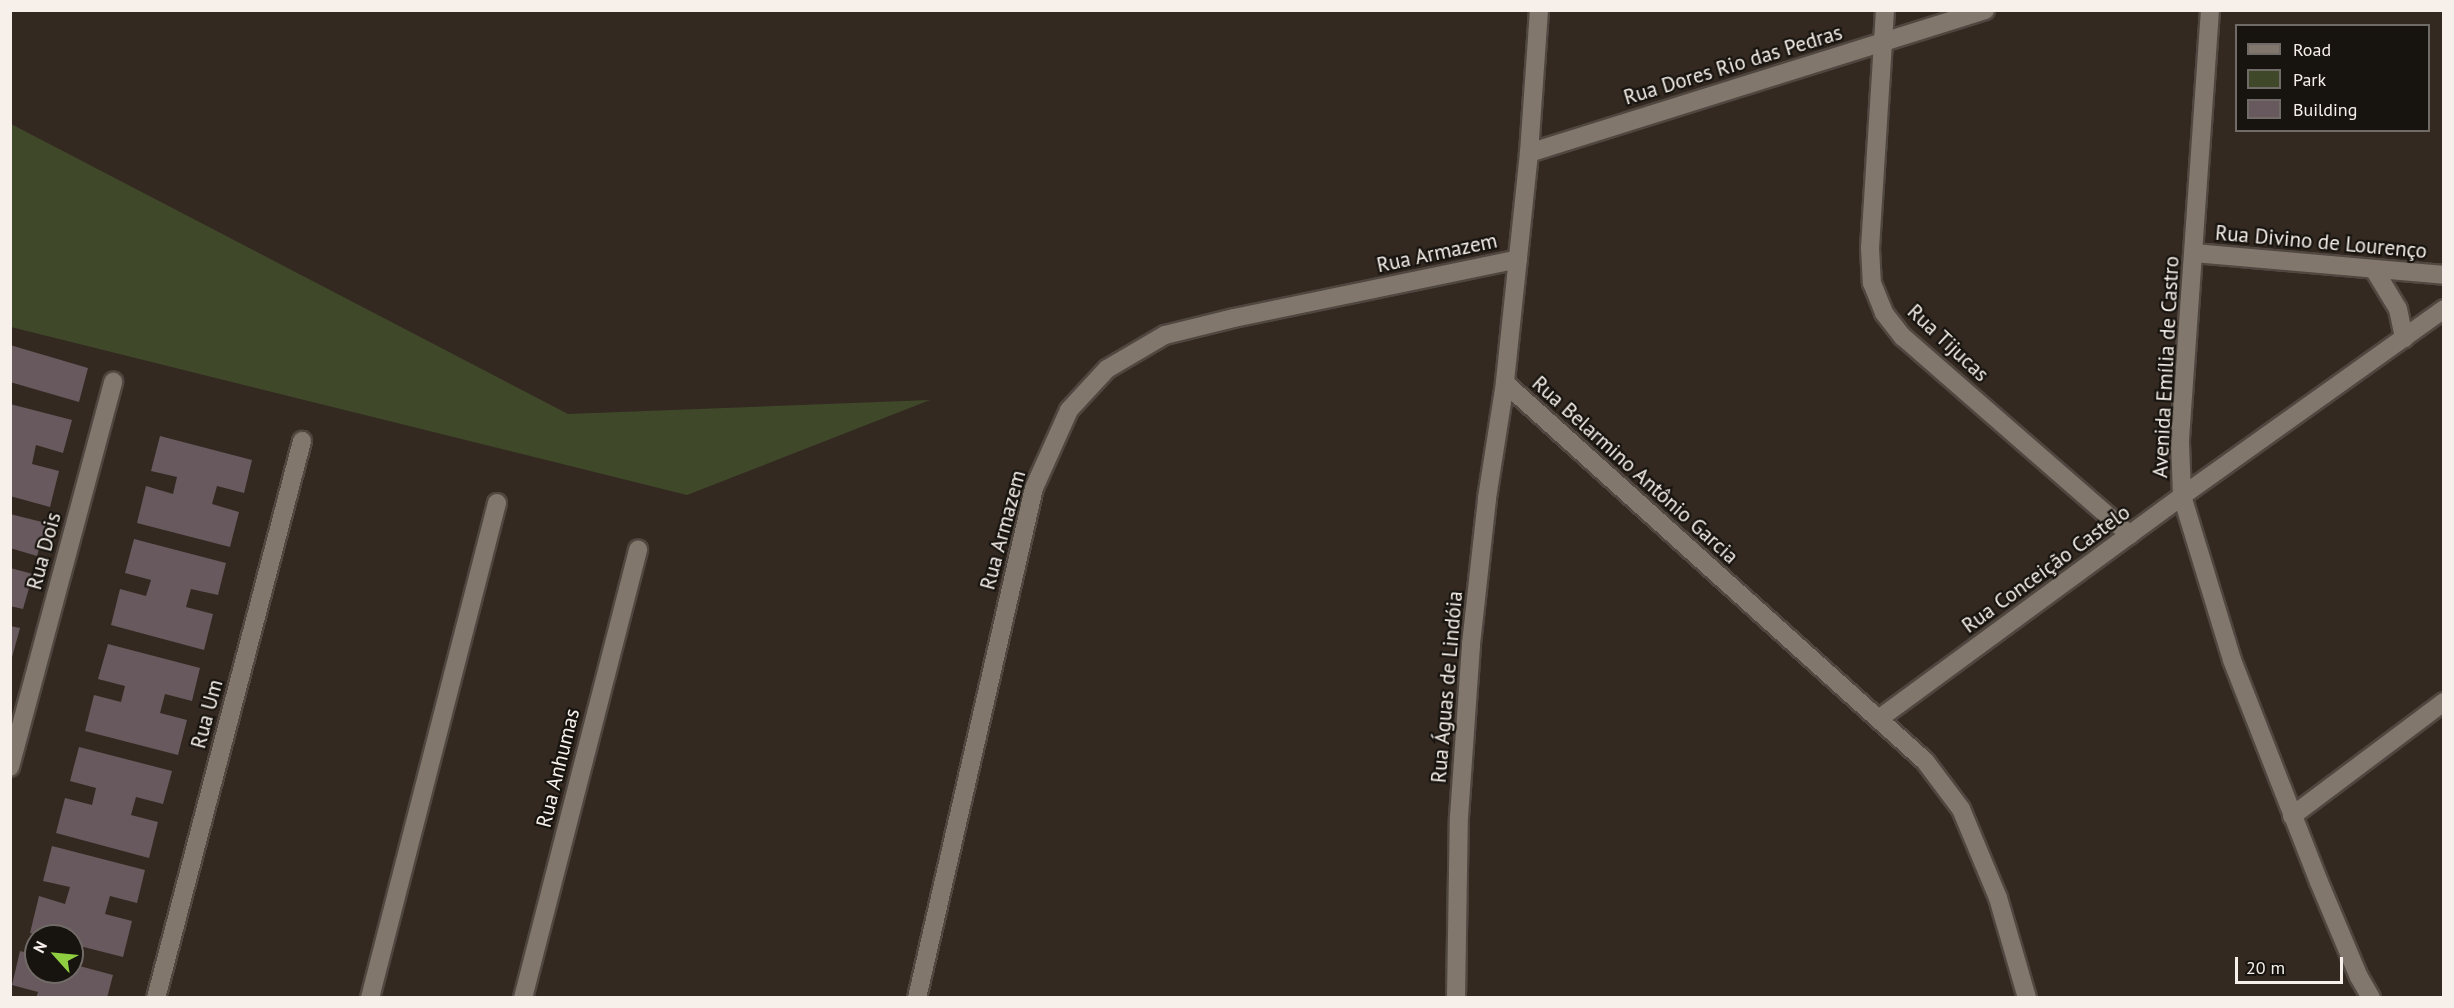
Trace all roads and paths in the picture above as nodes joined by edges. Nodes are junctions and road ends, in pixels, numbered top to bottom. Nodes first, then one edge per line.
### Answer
1 (1539, 10) edge
2 (1885, 10) edge
3 (1985, 10) edge
4 (2210, 10) edge
5 (1883, 41) junction
6 (1529, 153) junction
7 (2194, 253) junction
8 (1518, 259) junction
9 (2375, 271) junction
10 (2444, 276) edge
11 (2444, 309) edge
12 (2404, 338) junction
13 (112, 382) dead end
14 (1505, 383) junction
15 (302, 441) dead end
16 (2182, 496) junction
17 (497, 502) dead end
18 (2130, 536) junction
19 (638, 549) dead end
20 (2444, 702) edge
21 (1880, 718) junction
22 (10, 767) edge
23 (2292, 816) junction
24 (156, 998) edge
25 (370, 998) edge
26 (523, 998) edge
27 (918, 998) edge
28 (1456, 998) edge
29 (2027, 998) edge
30 (2371, 998) edge

1 - 6 street, Rua Belarmino Antônio Garcia
2 - 5 street, Rua Tijucas
3 - 5 street, Rua Dores Rio das Pedras
4 - 7 street, Avenida Emília de Castro
5 - 6 street, Rua Dores Rio das Pedras
5 - 18 street, Rua Tijucas
6 - 8 street, Rua Belarmino Antônio Garcia
7 - 9 street, Rua Divino de Lourenço
7 - 16 street, Avenida Emília de Castro
8 - 14 street, Rua Belarmino Antônio Garcia
8 - 27 street, Rua Armazem
9 - 10 street, Rua Divino de Lourenço
9 - 12 street
11 - 12 street, Rua Conceição Castelo
12 - 16 street, Rua Conceição Castelo
13 - 22 street, Rua Dois
14 - 21 street, Rua Belarmino Antônio Garcia
14 - 28 street, Rua Águas de Lindóia
15 - 24 street, Rua Um
16 - 18 street, Rua Conceição Castelo
16 - 23 street, Avenida Emília de Castro
17 - 25 street
18 - 21 street, Rua Conceição Castelo
19 - 26 street, Rua Anhumas
20 - 23 street
21 - 29 street, Rua Belarmino Antônio Garcia
23 - 30 street, Avenida Emília de Castro

